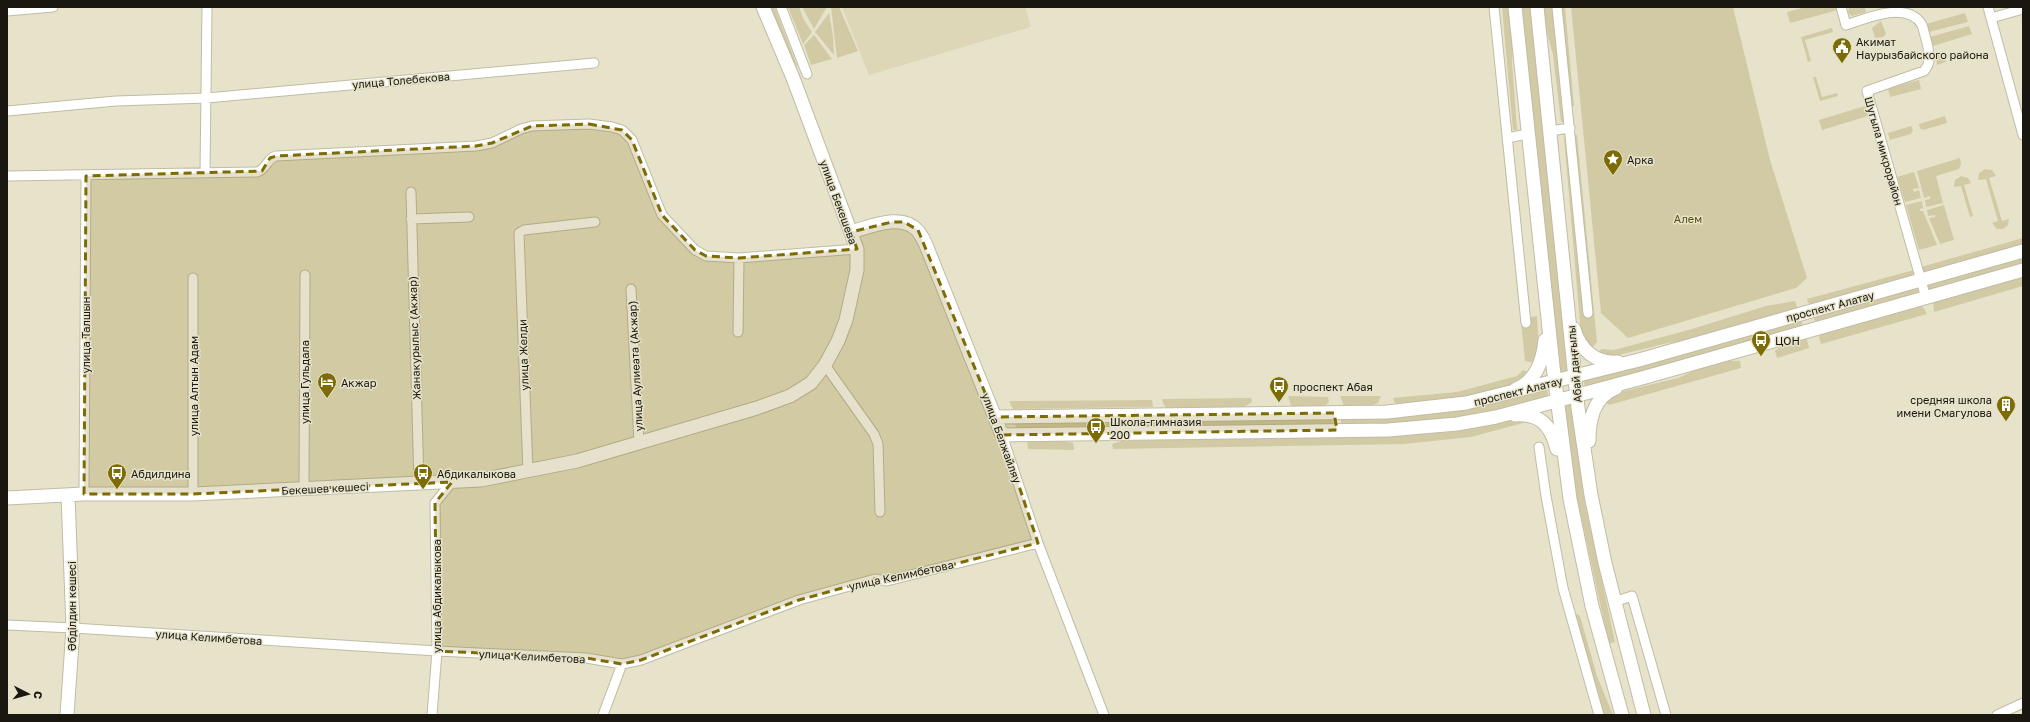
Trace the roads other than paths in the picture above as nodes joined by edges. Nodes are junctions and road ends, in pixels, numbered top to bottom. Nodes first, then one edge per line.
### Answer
1 (53, 7) edge
2 (207, 7) edge
3 (763, 7) edge
4 (781, 7) edge
5 (1494, 7) edge
6 (1515, 7) edge
7 (1537, 7) edge
8 (1557, 7) edge
9 (1841, 7) edge
10 (1988, 7) edge
11 (2023, 9) edge
12 (7, 11) edge
13 (1991, 18) junction
14 (594, 62) dead end
15 (807, 74) dead end
16 (207, 98) junction
17 (7, 111) edge
18 (1570, 128) junction
19 (1550, 131) junction
20 (1528, 134) junction
21 (2023, 135) edge
22 (1507, 138) junction
23 (204, 173) junction
24 (7, 176) edge
25 (86, 176) junction
26 (411, 192) dead end
27 (469, 217) dead end
28 (411, 219) junction
29 (596, 222) dead end
30 (850, 232) junction
31 (857, 250) junction
32 (2023, 251) edge
33 (739, 258) junction
34 (2023, 270) edge
35 (305, 275) dead end
36 (193, 278) dead end
37 (1922, 280) junction
38 (631, 289) dead end
39 (1926, 298) junction
40 (1569, 310) junction
41 (1547, 312) junction
42 (1588, 313) dead end
43 (1526, 323) dead end
44 (738, 332) dead end
45 (1639, 360) junction
46 (825, 365) junction
47 (1575, 377) junction
48 (1642, 378) junction
49 (1555, 382) junction
50 (1577, 394) junction
51 (1491, 398) junction
52 (1557, 400) junction
53 (1334, 412) junction
54 (1161, 416) junction
55 (995, 417) junction
56 (1496, 417) junction
57 (1337, 430) junction
58 (1164, 433) junction
59 (1002, 435) junction
60 (639, 443) junction
61 (1539, 447) dead end
62 (528, 472) junction
63 (452, 482) junction
64 (419, 484) junction
65 (304, 489) junction
66 (84, 494) junction
67 (193, 494) junction
68 (1591, 495) junction
69 (68, 496) junction
70 (7, 498) edge
71 (1570, 499) junction
72 (880, 512) dead end
73 (1038, 543) junction
74 (1614, 602) junction
75 (7, 625) edge
76 (73, 628) junction
77 (437, 651) junction
78 (1627, 653) junction
79 (1606, 659) junction
80 (622, 664) junction
81 (2023, 703) edge
82 (67, 715) edge
83 (432, 715) edge
84 (603, 715) edge
85 (1104, 715) edge
86 (1599, 715) edge
87 (1622, 715) edge
88 (1644, 715) edge
89 (1666, 715) edge
90 (1987, 715) edge
91 (1996, 715) edge

1 - 12 street
2 - 16 street
3 - 30 main road, улица Бекешева
4 - 15 street
5 - 22 street
6 - 20 main road
7 - 19 main road, Абай даңғылы
8 - 18 street
9 - 37 street, Шугыла микрорайон
10 - 13 street
11 - 13 street
13 - 21 street
14 - 16 street, улица Толебекова
16 - 17 street, улица Толебекова
16 - 23 street
18 - 19 street
18 - 42 street
19 - 40 main road, Абай даңғылы
20 - 22 street
20 - 41 main road
22 - 43 street
23 - 25 street
23 - 33 street
24 - 25 street
25 - 66 street, улица Талшын
26 - 28 street, Жанакурылыс (Акжар)
27 - 28 street
28 - 64 street, Жанакурылыс (Акжар)
29 - 62 street, улица Желди
30 - 31 main road, улица Бекешева
30 - 55 main road, улица Белжайляу
31 - 33 street
31 - 46 main road, улица Бекешева
32 - 37 main road, проспект Алатау
33 - 44 street
34 - 39 main road, проспект Алатау
35 - 65 street, улица Гульдала
36 - 67 street, улица Алтын Адам
37 - 39 street, Шугыла микрорайон
37 - 45 main road, проспект Алатау
38 - 60 street, улица Аулиеата (Акжар)
39 - 48 main road, проспект Алатау
40 - 45 main road
40 - 47 main road, Абай даңғылы
41 - 49 main road
41 - 51 main road
45 - 47 main road, проспект Алатау
46 - 60 main road, улица Бекешева
46 - 72 street
47 - 49 main road, проспект Алатау
47 - 50 main road, Абай даңғылы
48 - 50 main road, проспект Алатау
48 - 68 main road
49 - 51 main road, проспект Алатау
49 - 52 main road
50 - 52 main road, проспект Алатау
50 - 68 main road, Абай даңғылы
51 - 53 main road, проспект Алатау
52 - 56 main road, проспект Алатау
52 - 71 main road
53 - 54 main road, проспект Алатау
53 - 57 main road
54 - 55 main road, проспект Алатау
54 - 58 main road
55 - 59 main road, улица Белжайляу
56 - 57 main road, проспект Алатау
56 - 71 main road
57 - 58 main road, проспект Алатау
58 - 59 main road, проспект Алатау
59 - 73 street, улица Белжайляу
60 - 62 main road, Бекешев көшесі
61 - 86 street
62 - 63 main road, Бекешев көшесі
63 - 64 main road, Бекешев көшесі
63 - 77 street, улица Абдикалыкова
64 - 65 main road, Бекешев көшесі
65 - 67 main road, Бекешев көшесі
66 - 67 main road, Бекешев көшесі
66 - 69 main road, Бекешев көшесі
68 - 74 main road, Абай даңғылы
69 - 70 main road, Бекешев көшесі
69 - 76 main road, Әбділдин көшесі
71 - 79 main road
73 - 80 street, улица Келимбетова
73 - 85 street, улица Белжайляу
74 - 78 main road, Абай даңғылы
74 - 89 street
75 - 76 street, улица Келимбетова
76 - 77 street, улица Келимбетова
76 - 82 main road, Әбділдин көшесі
77 - 80 street, улица Келимбетова
77 - 83 street, улица Абдикалыкова
78 - 79 main road
78 - 88 main road, Абай даңғылы
79 - 87 main road
80 - 84 street
81 - 91 street
90 - 91 street

